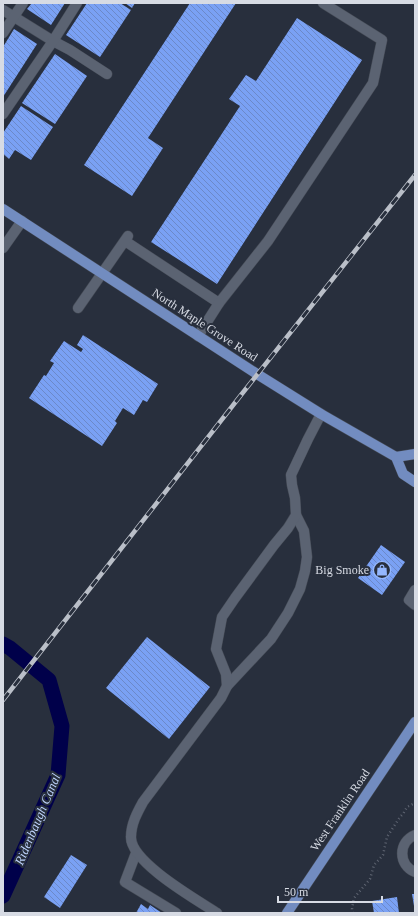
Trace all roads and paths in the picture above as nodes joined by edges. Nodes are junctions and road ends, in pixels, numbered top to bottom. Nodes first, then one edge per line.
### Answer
1 (23, 3) edge
2 (77, 3) edge
3 (323, 3) edge
4 (3, 10) edge
5 (14, 17) junction
6 (3, 33) edge
7 (53, 41) junction
8 (107, 74) dead end
9 (3, 114) edge
10 (3, 209) edge
11 (22, 221) junction
12 (3, 248) edge
13 (102, 273) junction
14 (219, 303) junction
15 (78, 308) dead end
16 (198, 336) junction
17 (321, 414) junction
18 (415, 454) edge
19 (396, 457) junction
20 (415, 482) edge
21 (296, 515) junction
22 (415, 590) edge
23 (415, 604) edge
24 (227, 686) junction
25 (415, 722) edge
26 (415, 803) edge
27 (415, 834) edge
28 (136, 853) junction
29 (415, 872) edge
30 (176, 913) edge
31 (217, 913) edge
32 (287, 913) edge
33 (353, 913) edge

1 - 5 street
2 - 7 street
3 - 14 street
4 - 5 street
5 - 6 street
5 - 7 street
7 - 8 street
7 - 9 street
10 - 11 main road, North Maple Grove Road
11 - 12 street
11 - 13 main road, North Maple Grove Road
13 - 14 street
13 - 15 street
13 - 16 main road, North Maple Grove Road
14 - 16 street
16 - 17 main road, North Maple Grove Road
17 - 19 main road, North Maple Grove Road
17 - 21 street
18 - 19 main road
19 - 20 main road
21 - 24 street
21 - 24 street
22 - 23 street
24 - 28 street
25 - 32 main road, West Franklin Road
26 - 33 path
27 - 29 street
28 - 30 street
28 - 31 street

